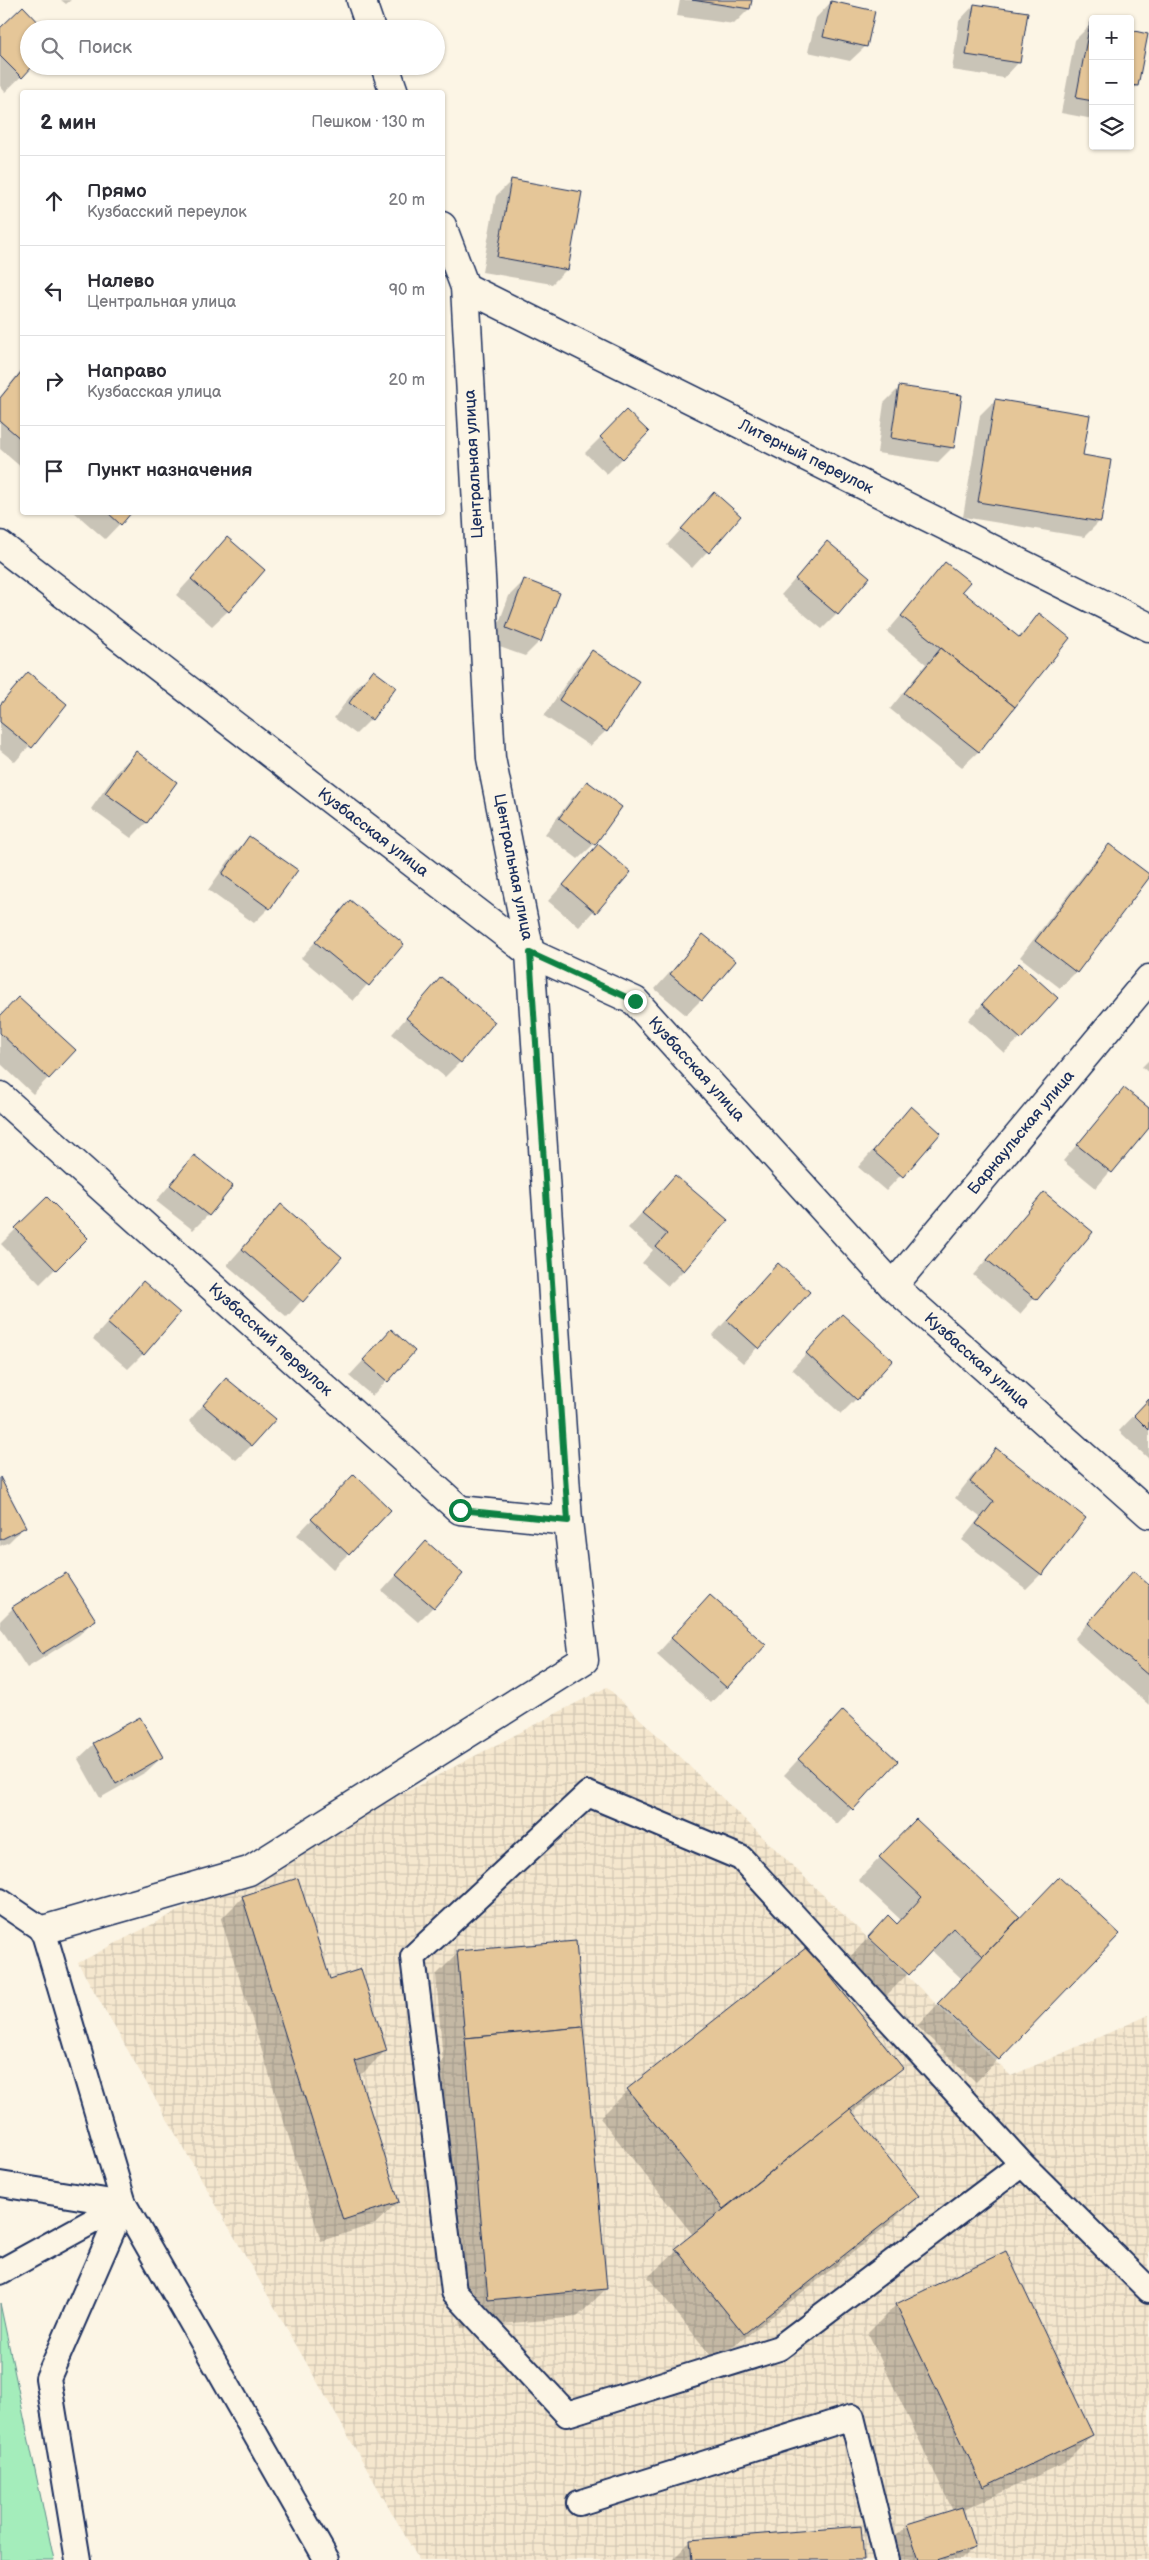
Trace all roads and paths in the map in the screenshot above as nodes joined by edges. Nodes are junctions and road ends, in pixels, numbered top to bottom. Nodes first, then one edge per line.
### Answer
1 (361, 0) edge
2 (368, 20) edge
3 (388, 75) edge
4 (393, 90) edge
5 (445, 234) edge
6 (465, 287) junction
7 (0, 545) edge
8 (1149, 627) edge
9 (530, 953) junction
10 (1149, 979) edge
11 (0, 1096) edge
12 (893, 1286) junction
13 (1149, 1514) edge
14 (568, 1521) junction
15 (0, 1902) edge
16 (44, 1930) junction
17 (1022, 2164) junction
18 (0, 2184) edge
19 (124, 2204) junction
20 (0, 2272) edge
21 (1149, 2290) edge
22 (578, 2502) dead end
23 (78, 2560) edge
24 (328, 2560) edge
25 (886, 2560) edge

1 - 2 street
3 - 4 street
5 - 6 street, Центральная улица
6 - 8 street, Литерный переулок
6 - 9 street, Центральная улица
7 - 9 street, Кузбасская улица
9 - 12 street, Кузбасская улица
9 - 14 street, Центральная улица
10 - 12 street, Барнаульская улица
11 - 14 street, Кузбасский переулок
12 - 13 street, Кузбасская улица
14 - 16 street, Центральная улица
15 - 16 lane
16 - 19 lane
17 - 17 lane
17 - 21 lane
18 - 19 lane
19 - 20 lane
19 - 23 lane
19 - 24 lane
22 - 25 lane

